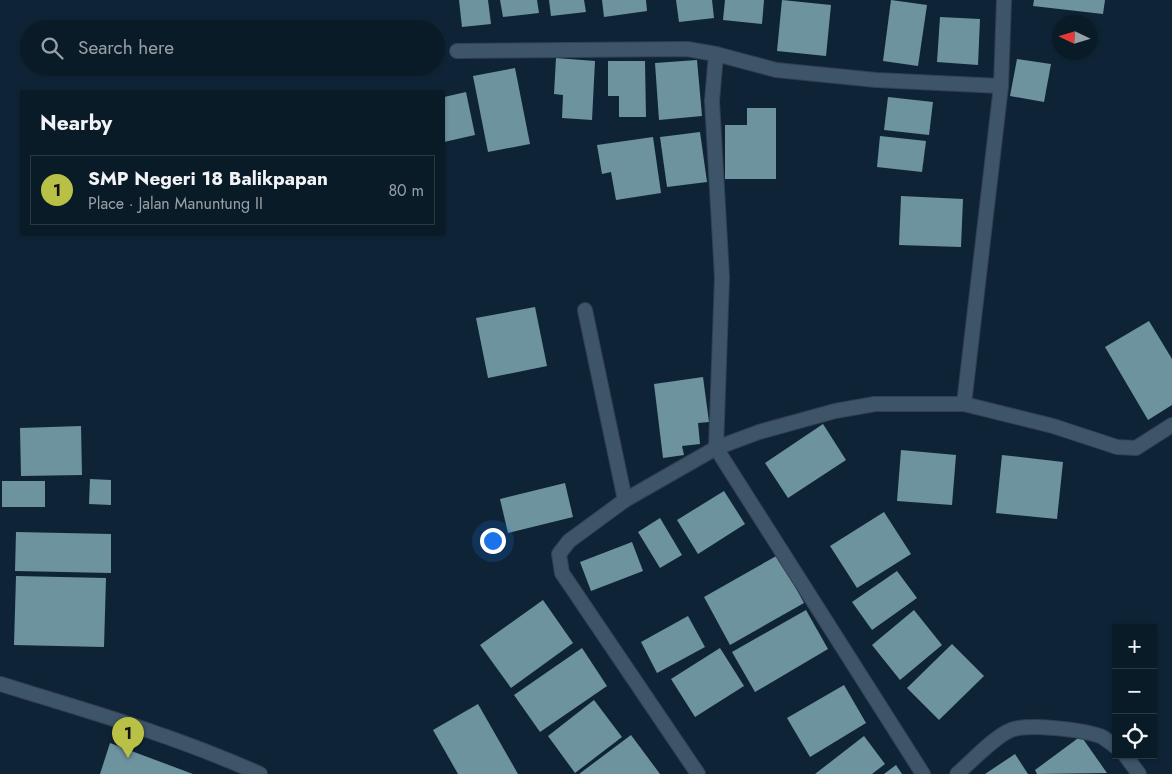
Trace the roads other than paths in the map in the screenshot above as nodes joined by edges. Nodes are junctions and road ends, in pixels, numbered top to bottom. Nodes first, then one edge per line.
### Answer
1 (1004, 0) edge
2 (457, 51) dead end
3 (716, 54) junction
4 (1002, 86) junction
5 (585, 310) dead end
6 (964, 404) junction
7 (1172, 426) edge
8 (716, 448) junction
9 (625, 500) junction
10 (0, 684) edge
11 (1112, 744) edge
12 (1128, 759) edge
13 (260, 774) edge
14 (698, 774) edge
15 (923, 774) edge
16 (958, 774) edge
17 (1139, 774) edge

1 - 4 street
2 - 3 street
3 - 4 street
3 - 8 street
4 - 6 street
5 - 9 street
6 - 7 street
6 - 8 street
8 - 9 street
8 - 15 street
9 - 14 street
10 - 13 street
11 - 16 street
12 - 17 street

